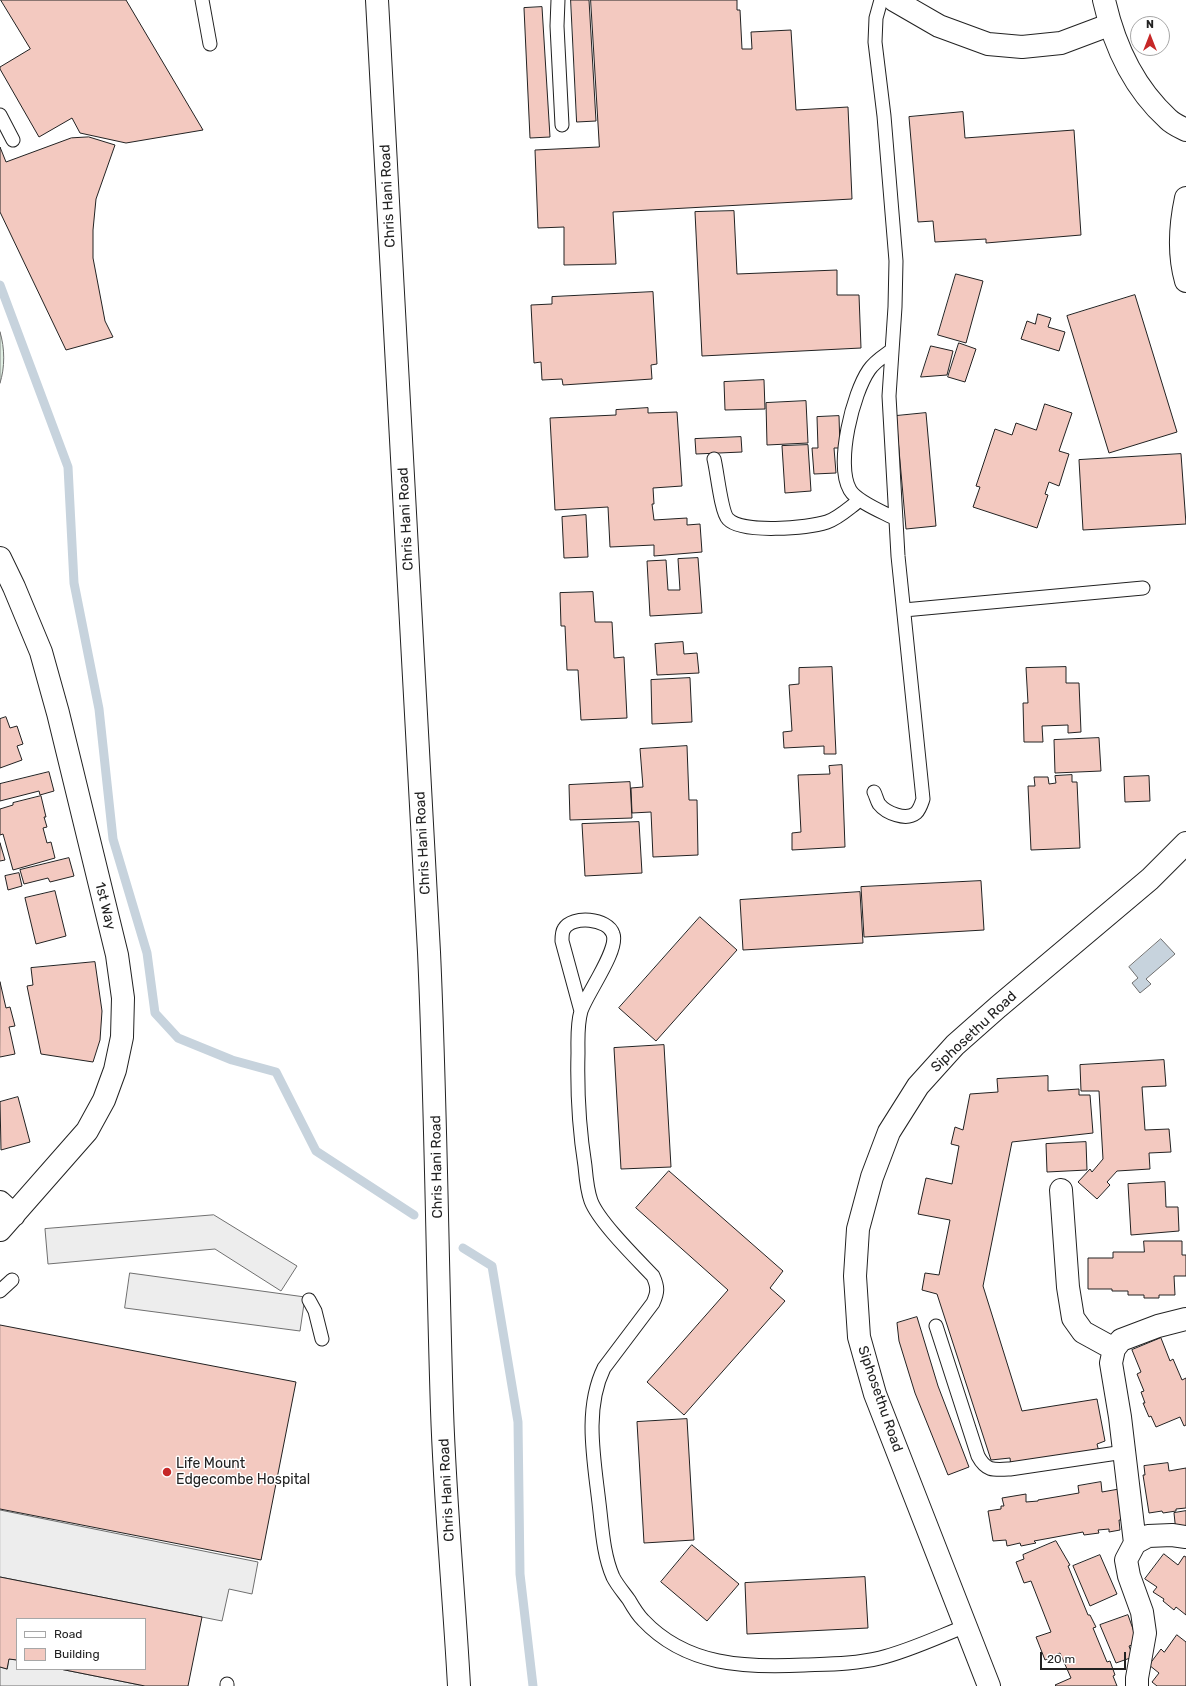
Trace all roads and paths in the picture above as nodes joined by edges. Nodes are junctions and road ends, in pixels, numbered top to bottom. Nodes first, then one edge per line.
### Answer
1 (202, 0) edge
2 (377, 0) edge
3 (558, 0) edge
4 (881, 0) edge
5 (894, 0) edge
6 (1104, 0) edge
7 (1109, 25) junction
8 (210, 44) dead end
9 (0, 115) edge
10 (562, 125) dead end
11 (1186, 130) edge
12 (13, 140) dead end
13 (1186, 198) edge
14 (1186, 281) edge
15 (892, 350) junction
16 (714, 459) dead end
17 (860, 500) junction
18 (896, 519) junction
19 (0, 558) edge
20 (1143, 588) dead end
21 (904, 610) junction
22 (874, 792) dead end
23 (1186, 844) edge
24 (581, 1011) junction
25 (1061, 1190) dead end
26 (5, 1216) edge
27 (12, 1280) dead end
28 (0, 1291) edge
29 (309, 1300) dead end
30 (1186, 1319) edge
31 (936, 1326) dead end
32 (322, 1339) dead end
33 (1114, 1349) junction
34 (1124, 1452) junction
35 (1186, 1537) edge
36 (1135, 1543) junction
37 (966, 1626) junction
38 (459, 1686) edge
39 (989, 1686) edge
40 (1137, 1686) edge

1 - 8 lane
2 - 38 street, Chris Hani Road
3 - 10 lane
4 - 15 lane
5 - 7 street
6 - 7 street
7 - 11 street
9 - 12 lane
13 - 14 street
15 - 17 lane
15 - 18 lane
16 - 17 lane
17 - 18 lane
18 - 21 lane
19 - 26 street, 1st Way
20 - 21 lane
21 - 22 lane
23 - 37 street, Siphosethu Road
24 - 24 lane
24 - 37 lane
25 - 33 street
27 - 28 lane
29 - 32 lane
30 - 33 street
31 - 34 lane
33 - 34 street
34 - 36 street
35 - 36 street
36 - 40 street
37 - 39 street, Siphosethu Road

